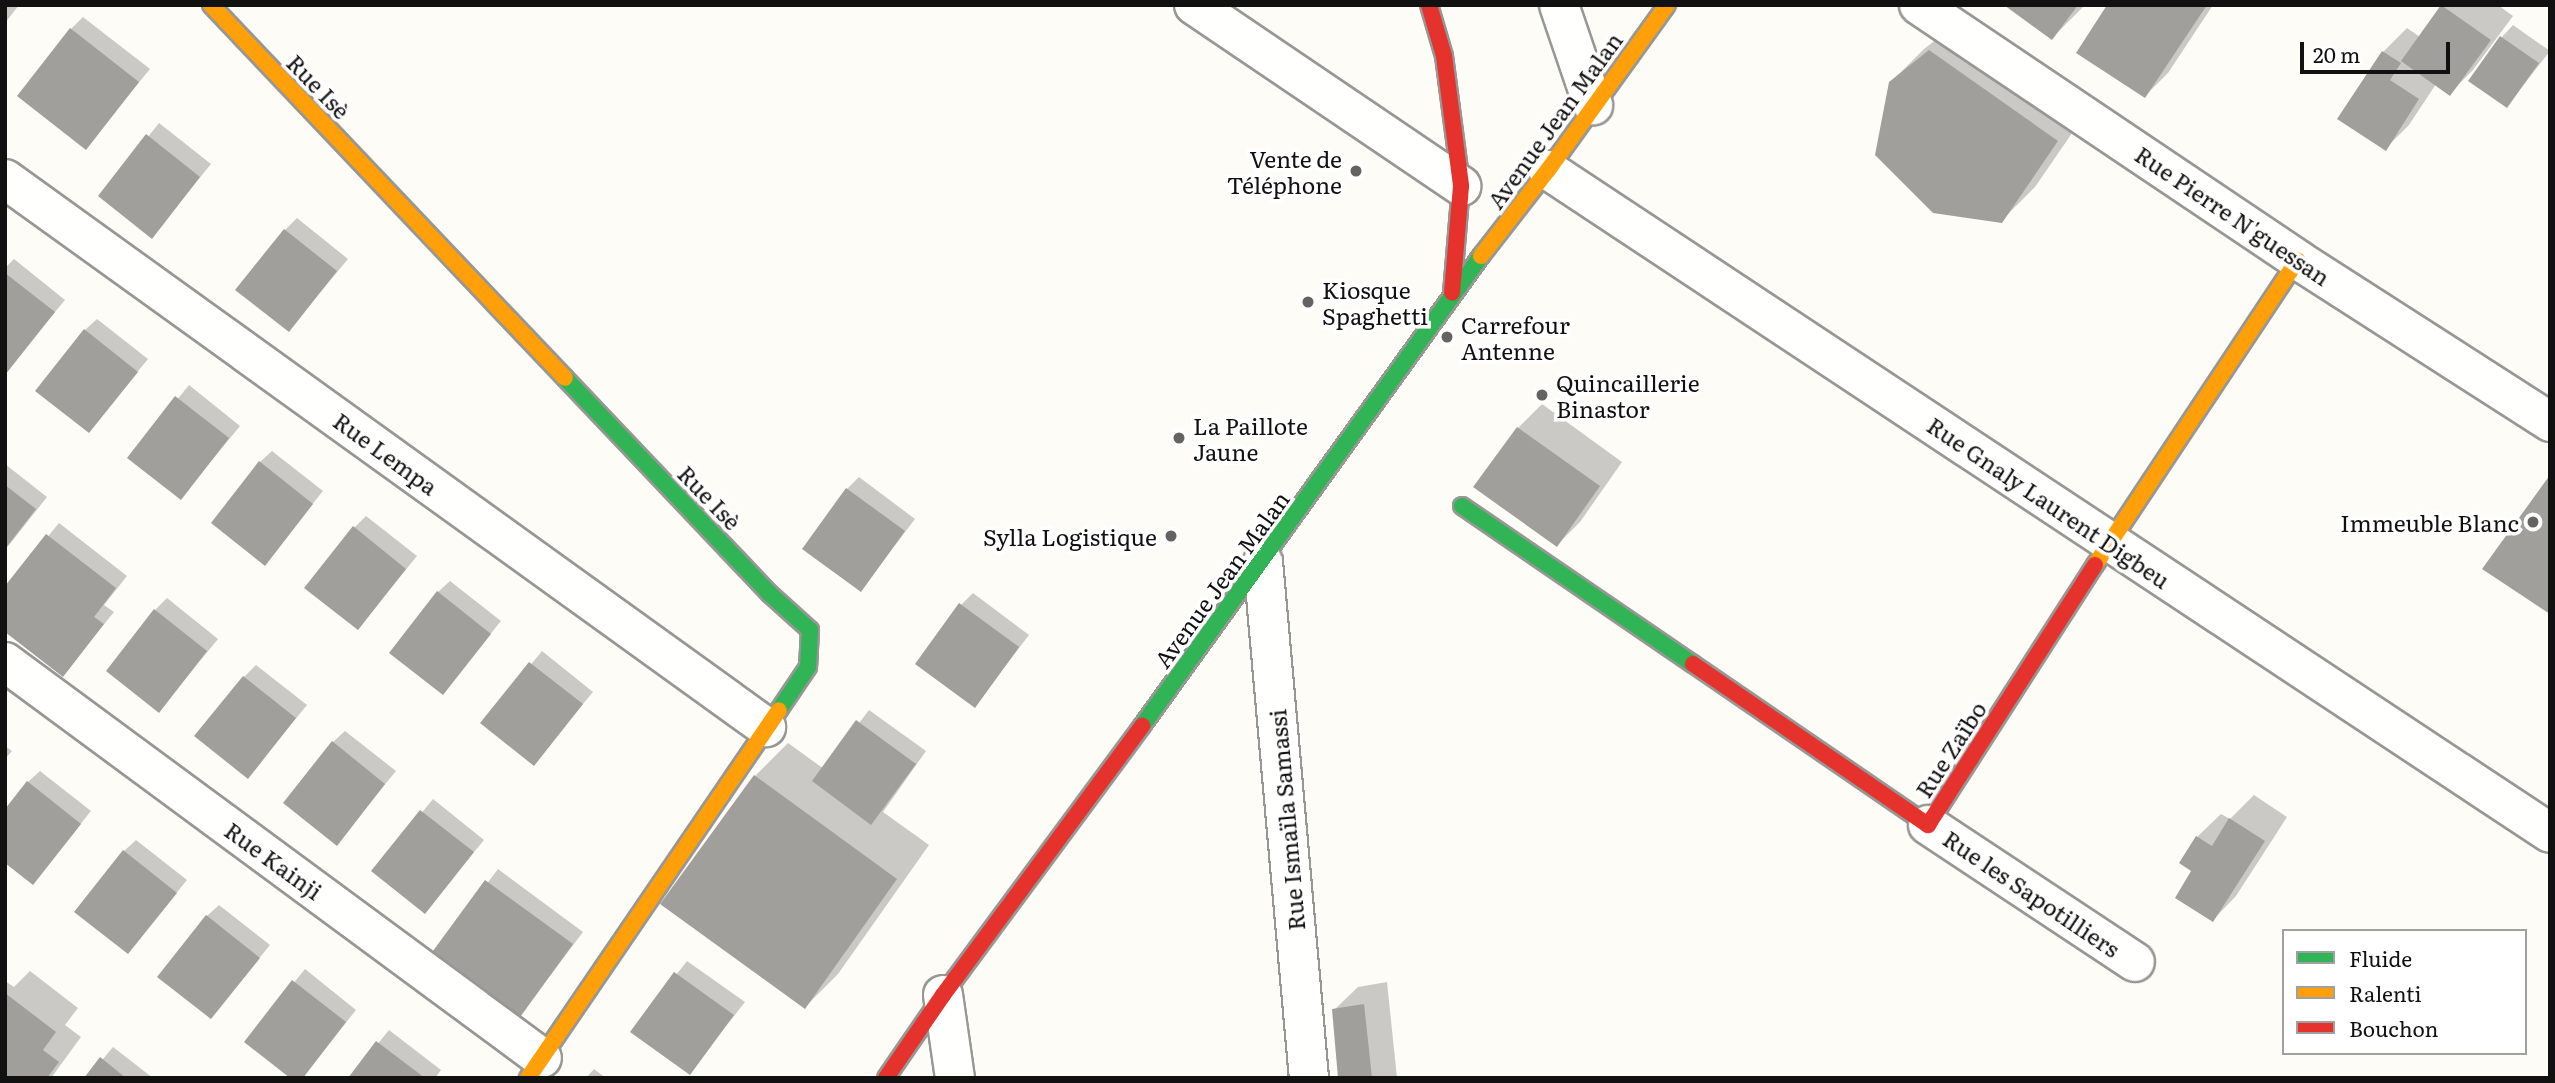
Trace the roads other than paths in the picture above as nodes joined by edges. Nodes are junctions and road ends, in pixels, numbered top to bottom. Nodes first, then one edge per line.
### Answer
1 (211, 5) edge
2 (1194, 5) edge
3 (1429, 5) edge
4 (1559, 5) edge
5 (1667, 5) edge
6 (1919, 5) edge
7 (1593, 105) junction
8 (1548, 170) junction
9 (5, 179) edge
10 (1461, 186) junction
11 (2298, 260) junction
12 (1452, 293) junction
13 (2550, 422) edge
14 (1462, 506) dead end
15 (2109, 543) junction
16 (1263, 562) junction
17 (5, 662) edge
18 (766, 727) junction
19 (1928, 825) junction
20 (2550, 833) edge
21 (2136, 962) dead end
22 (943, 995) junction
23 (535, 1068) edge
24 (886, 1078) edge
25 (955, 1078) edge
26 (1309, 1078) edge

1 - 18 street, Rue Isè
2 - 10 street
3 - 10 street
4 - 7 street
5 - 7 street, Avenue Jean Malan
6 - 11 street, Rue Pierre N'guessan
7 - 8 street, Avenue Jean Malan
8 - 12 street, Avenue Jean Malan
8 - 15 street, Rue Gnaly Laurent Digbeu
9 - 18 street, Rue Lempa
10 - 12 street
11 - 13 street, Rue Pierre N'guessan
11 - 15 street, Rue Zaïbo
12 - 16 street, Avenue Jean Malan
14 - 19 street, Rue Zaïbo
15 - 19 street, Rue Zaïbo
15 - 20 street, Rue Gnaly Laurent Digbeu
16 - 22 street, Avenue Jean Malan
16 - 26 street, Rue Ismaïla Samassi
17 - 23 street, Rue Kainji
18 - 23 street, Rue Isè
19 - 21 street, Rue les Sapotilliers
22 - 24 street, Avenue Jean Malan
22 - 25 street

